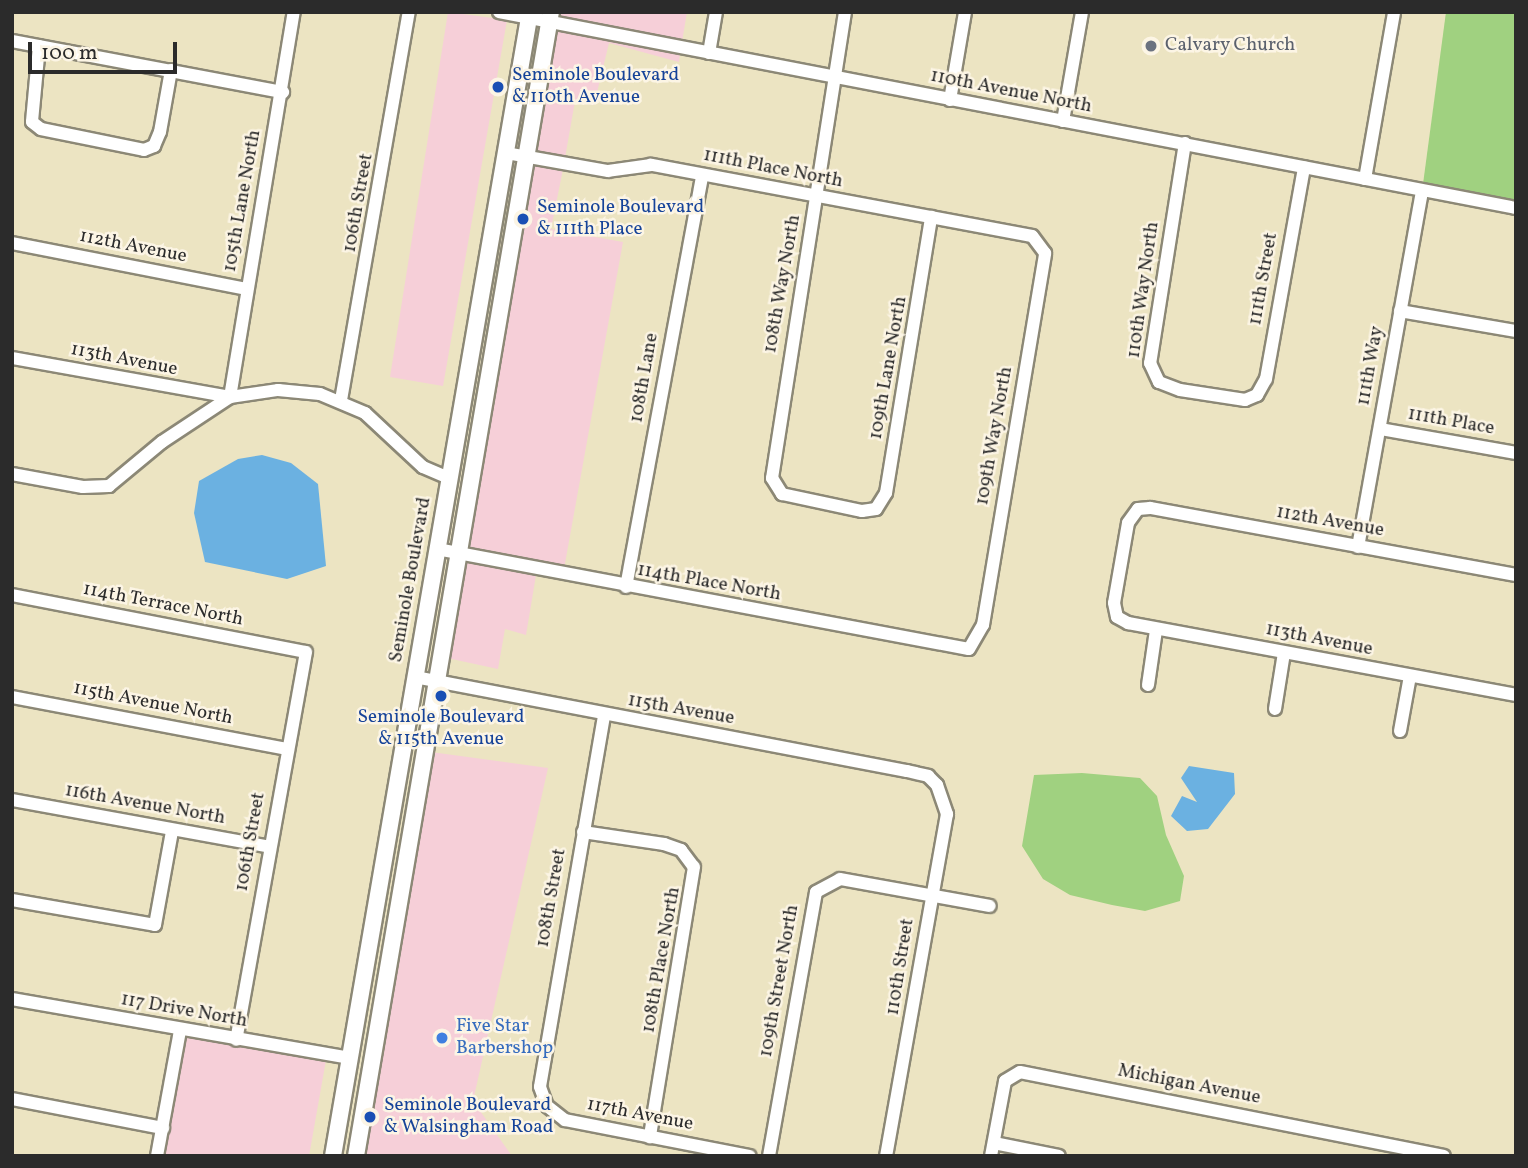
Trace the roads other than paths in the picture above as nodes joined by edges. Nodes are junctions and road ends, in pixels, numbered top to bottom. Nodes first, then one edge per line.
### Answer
1 (294, 12) edge
2 (409, 12) edge
3 (499, 12) edge
4 (716, 12) edge
5 (845, 12) edge
6 (965, 12) edge
7 (1082, 12) edge
8 (1394, 12) edge
9 (529, 15) edge
10 (551, 17) edge
11 (12, 41) edge
12 (39, 46) junction
13 (709, 53) junction
14 (171, 70) junction
15 (835, 78) junction
16 (283, 92) junction
17 (950, 100) junction
18 (1063, 121) junction
19 (1185, 143) junction
20 (506, 153) junction
21 (527, 157) junction
22 (1304, 167) junction
23 (702, 175) junction
24 (1365, 179) junction
25 (1422, 191) junction
26 (818, 198) junction
27 (1516, 208) edge
28 (931, 217) junction
29 (1032, 236) joint
30 (12, 243) edge
31 (247, 289) junction
32 (1400, 311) junction
33 (1516, 331) edge
34 (12, 358) edge
35 (1257, 395) joint
36 (230, 397) junction
37 (341, 400) junction
38 (1380, 429) junction
39 (1516, 453) edge
40 (12, 474) edge
41 (449, 478) junction
42 (862, 511) joint
43 (1358, 547) junction
44 (437, 550) junction
45 (459, 554) junction
46 (1516, 575) edge
47 (626, 587) junction
48 (12, 595) edge
49 (1117, 617) joint
50 (1156, 630) junction
51 (975, 645) joint
52 (306, 652) joint
53 (1284, 653) junction
54 (1410, 676) junction
55 (415, 677) junction
56 (438, 681) junction
57 (1148, 685) dead end
58 (1516, 695) edge
59 (12, 697) edge
60 (1275, 709) dead end
61 (604, 716) junction
62 (1400, 731) dead end
63 (287, 749) junction
64 (937, 785) joint
65 (12, 800) edge
66 (172, 831) junction
67 (583, 832) junction
68 (271, 847) junction
69 (382, 872) junction
70 (405, 877) junction
71 (933, 894) junction
72 (12, 900) edge
73 (990, 906) dead end
74 (12, 999) edge
75 (180, 1031) junction
76 (236, 1040) junction
77 (350, 1058) junction
78 (540, 1087) joint
79 (12, 1099) edge
80 (163, 1128) junction
81 (650, 1137) junction
82 (993, 1149) edge
83 (157, 1156) edge
84 (333, 1156) edge
85 (356, 1156) edge
86 (750, 1156) edge
87 (769, 1156) edge
88 (886, 1156) edge
89 (1059, 1156) edge
90 (1444, 1156) edge

1 - 16 street, 105th Lane North
2 - 37 street, 106th Street
3 - 9 street, 110th Avenue North
4 - 13 street
5 - 15 street
6 - 17 street
7 - 18 street
8 - 24 street
9 - 10 street, 110th Avenue North
9 - 20 main road, Seminole Boulevard
10 - 13 street, 110th Avenue North
10 - 21 main road
11 - 12 street
12 - 14 street
12 - 14 street
13 - 15 street, 110th Avenue North
14 - 16 street
15 - 17 street, 110th Avenue North
15 - 26 street, 108th Way North
16 - 31 street, 105th Lane North
17 - 18 street, 110th Avenue North
18 - 19 street, 110th Avenue North
19 - 22 street, 110th Avenue North
19 - 35 street, 110th Way North
20 - 21 street, 111th Place North
20 - 41 main road, Seminole Boulevard
21 - 23 street, 111th Place North
21 - 45 main road
22 - 24 street, 110th Avenue North
22 - 35 street, 111th Street
23 - 26 street, 111th Place North
23 - 47 street, 108th Lane
24 - 25 street, 110th Avenue North
25 - 27 street, 110th Avenue North
25 - 32 street, 111th Way
26 - 28 street, 111th Place North
26 - 42 street, 108th Way North
28 - 29 street, 111th Place North
28 - 42 street, 109th Lane North
29 - 51 street, 109th Way North
30 - 31 street, 112th Avenue
31 - 36 street, 105th Lane North
32 - 33 street
32 - 38 street, 111th Way
34 - 36 street, 113th Avenue
36 - 37 street
36 - 40 street
37 - 41 street
38 - 39 street, 111th Place
38 - 43 street, 111th Way
41 - 44 main road, Seminole Boulevard
43 - 46 street, 112th Avenue
43 - 49 street, 112th Avenue
44 - 45 street, 114th Place North
44 - 55 main road, Seminole Boulevard
45 - 47 street, 114th Place North
45 - 56 main road
47 - 51 street, 114th Place North
48 - 52 street, 114th Terrace North
49 - 50 street, 113th Avenue
50 - 53 street, 113th Avenue
50 - 57 street
52 - 63 street, 106th Street
53 - 54 street, 113th Avenue
53 - 60 street
54 - 58 street, 113th Avenue
54 - 62 street
55 - 56 street, 115th Avenue
55 - 69 main road, Seminole Boulevard
56 - 61 street, 115th Avenue
56 - 70 main road
59 - 63 street, 115th Avenue North
61 - 64 street, 115th Avenue
61 - 67 street, 108th Street
63 - 68 street, 106th Street
64 - 71 street, 110th Street
65 - 66 street, 116th Avenue North
66 - 68 street, 116th Avenue North
66 - 72 street
67 - 78 street, 108th Street
67 - 81 street, 108th Place North
68 - 76 street, 106th Street
69 - 70 main road
69 - 77 main road, Seminole Boulevard
70 - 85 main road
71 - 73 street
71 - 87 street, 109th Street North
71 - 88 street, 110th Street
74 - 75 street, 117 Drive North
75 - 76 street, 117 Drive North
75 - 80 street
76 - 77 street, 117 Drive North
77 - 84 main road, Seminole Boulevard
78 - 81 street, 117th Avenue
79 - 80 street
80 - 83 street
81 - 86 street, 117th Avenue
82 - 89 street
82 - 90 street, Michigan Avenue

